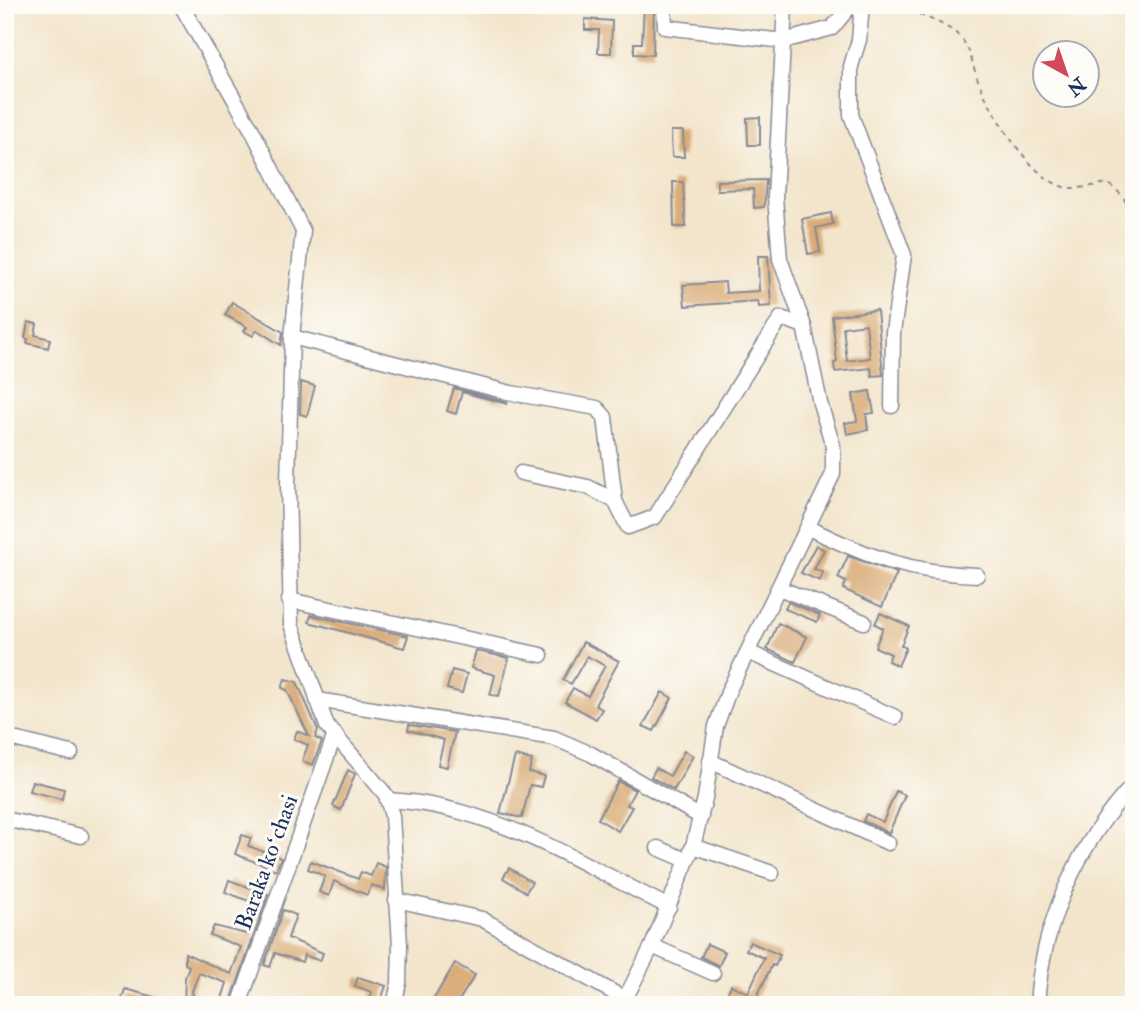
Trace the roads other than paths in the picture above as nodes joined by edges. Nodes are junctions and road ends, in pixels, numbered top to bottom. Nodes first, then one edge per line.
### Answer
1 (181, 5) edge
2 (664, 5) edge
3 (785, 5) edge
4 (851, 5) edge
5 (862, 5) edge
6 (783, 41) junction
7 (804, 326) junction
8 (292, 337) junction
9 (892, 406) dead end
10 (521, 473) dead end
11 (615, 501) junction
12 (809, 528) junction
13 (977, 575) dead end
14 (779, 588) junction
15 (289, 600) junction
16 (864, 622) dead end
17 (748, 652) junction
18 (541, 655) dead end
19 (317, 700) junction
20 (895, 717) dead end
21 (335, 734) junction
22 (5, 737) edge
23 (71, 753) dead end
24 (710, 761) junction
25 (1134, 784) edge
26 (387, 800) junction
27 (701, 817) junction
28 (5, 819) edge
29 (81, 836) dead end
30 (888, 843) dead end
31 (692, 846) junction
32 (658, 848) dead end
33 (686, 860) junction
34 (772, 873) dead end
35 (396, 900) junction
36 (669, 907) junction
37 (652, 946) junction
38 (713, 973) dead end
39 (623, 1002) edge
40 (239, 1005) edge
41 (394, 1005) edge
42 (1037, 1005) edge

1 - 8 street
2 - 6 street
3 - 6 street
4 - 6 street
5 - 9 street
6 - 7 street
7 - 11 street
7 - 12 street
8 - 11 street
8 - 15 street
10 - 11 street
12 - 13 street
12 - 14 street
14 - 16 street
14 - 17 street
15 - 18 street
15 - 19 street
17 - 20 street
17 - 24 street
19 - 21 street
19 - 27 street
21 - 26 street
21 - 40 street, Baraka koʻchasi
22 - 23 street
24 - 27 street
24 - 30 street
25 - 42 street
26 - 35 street
26 - 36 street
27 - 31 street
28 - 29 street
31 - 33 street
31 - 34 street
32 - 33 street
33 - 36 street
35 - 39 street
35 - 41 street
36 - 37 street
37 - 38 street
37 - 39 street

